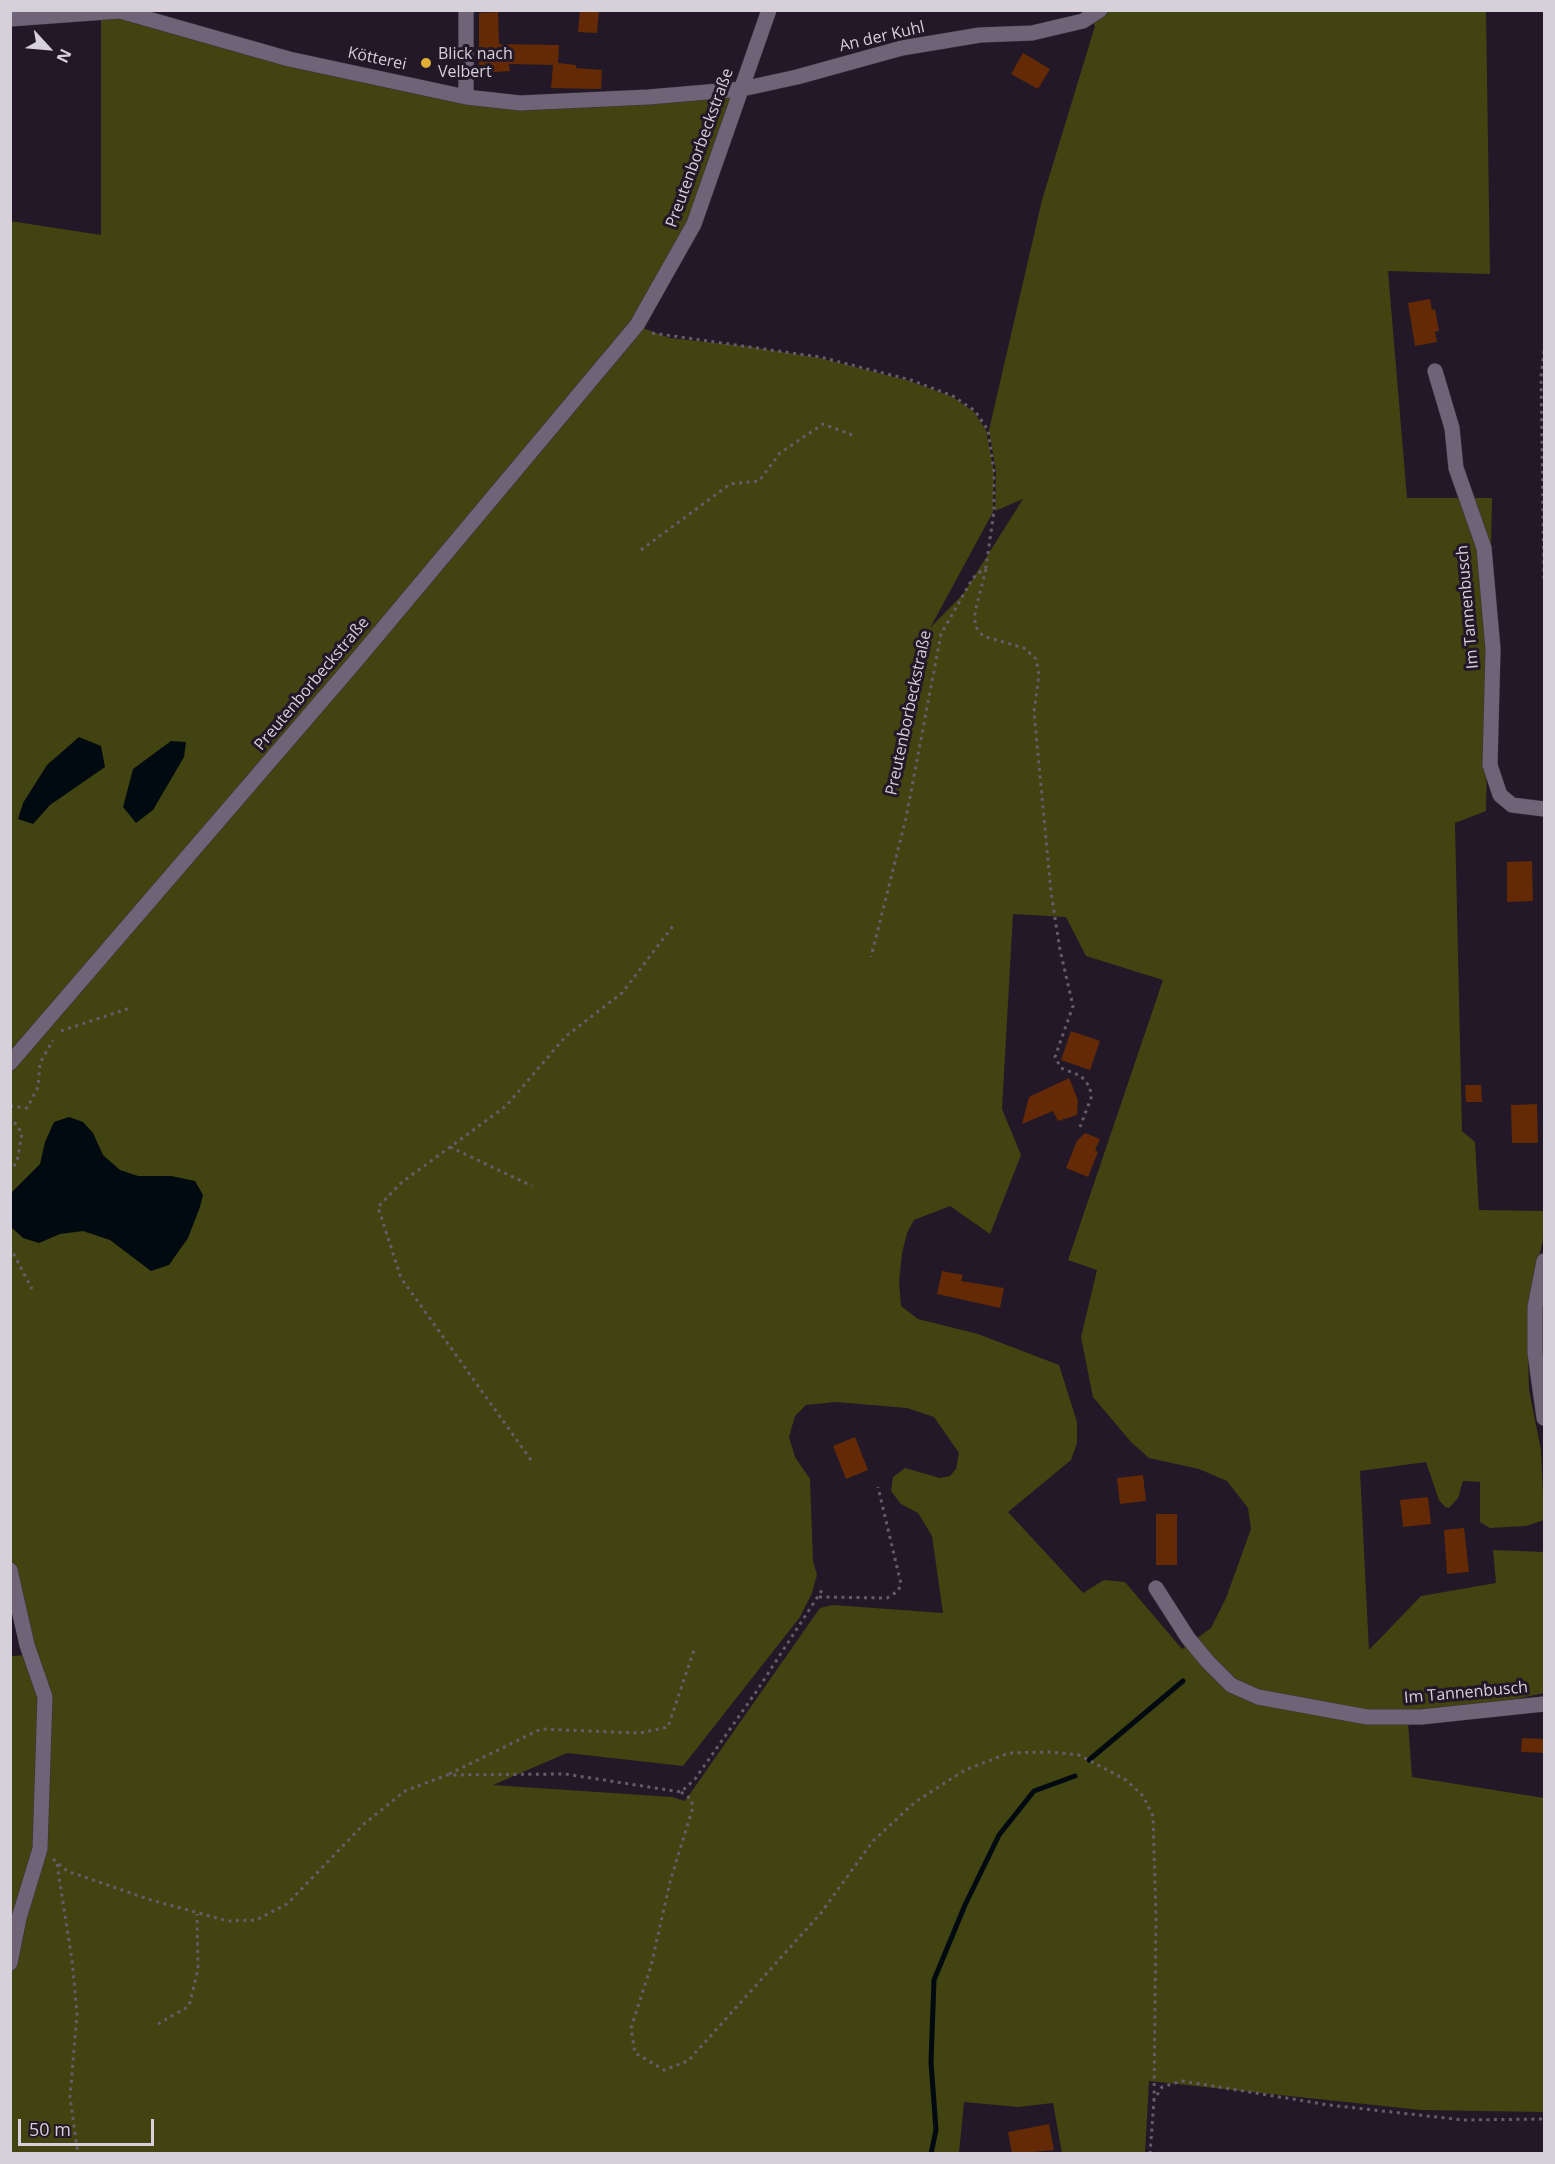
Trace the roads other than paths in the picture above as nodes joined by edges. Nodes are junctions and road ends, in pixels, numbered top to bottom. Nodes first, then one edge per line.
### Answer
1 (466, 10) edge
2 (769, 10) edge
3 (1100, 10) edge
4 (10, 19) edge
5 (742, 89) junction
6 (466, 97) junction
7 (1435, 371) dead end
8 (1545, 809) edge
9 (10, 1063) edge
10 (1545, 1261) edge
11 (1541, 1299) edge
12 (1545, 1418) edge
13 (10, 1570) edge
14 (1156, 1588) dead end
15 (10, 1623) edge
16 (27, 1645) junction
17 (1545, 1704) edge
18 (10, 1963) edge

1 - 6 street
2 - 5 street, Preutenborbeckstraße
3 - 5 street, An der Kuhl
4 - 6 street, Kötterei
5 - 6 street, Kötterei
5 - 9 street, Preutenborbeckstraße
7 - 8 street, Im Tannenbusch
10 - 11 street
11 - 12 street
13 - 16 street
14 - 17 street, Im Tannenbusch
15 - 16 street
16 - 18 street

